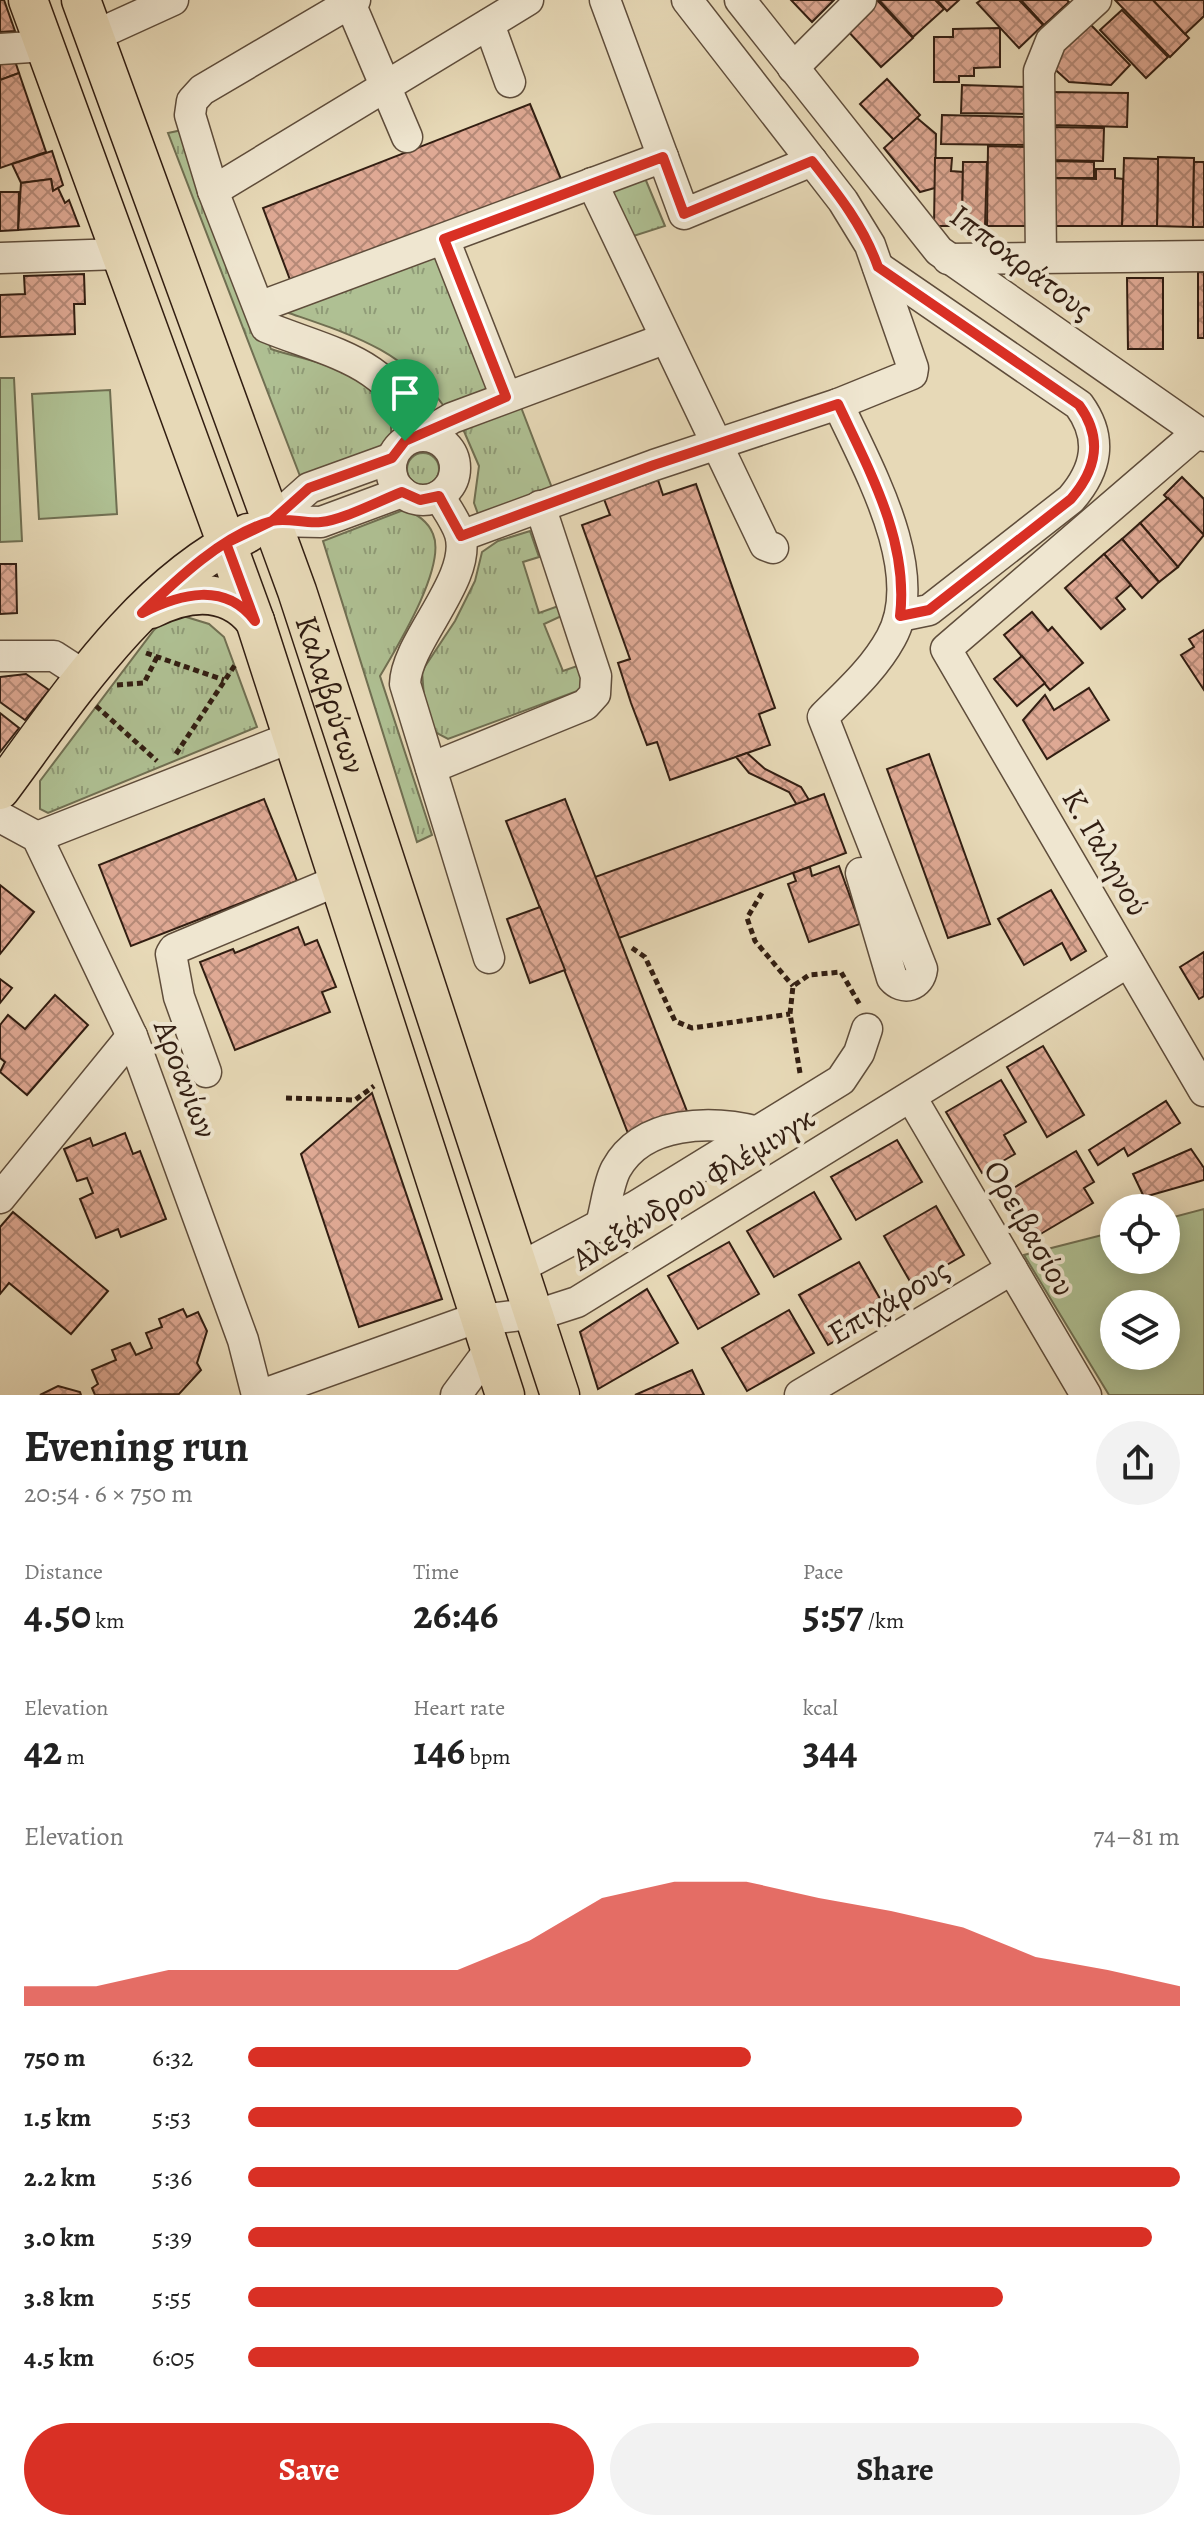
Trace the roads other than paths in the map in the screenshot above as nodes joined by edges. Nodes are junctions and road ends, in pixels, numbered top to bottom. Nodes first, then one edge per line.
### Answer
1 (28, 0) edge
2 (81, 0) edge
3 (173, 0) edge
4 (528, 0) edge
5 (605, 0) edge
6 (687, 0) edge
7 (740, 0) edge
8 (861, 0) edge
9 (1096, 0) edge
10 (353, 1) edge
11 (489, 24) junction
12 (94, 36) junction
13 (46, 46) junction
14 (0, 49) edge
15 (793, 68) junction
16 (510, 82) dead end
17 (386, 87) junction
18 (407, 137) dead end
19 (663, 157) junction
20 (812, 161) junction
21 (592, 183) junction
22 (213, 191) junction
23 (444, 239) junction
24 (120, 254) junction
25 (1204, 256) edge
26 (0, 258) edge
27 (1041, 258) junction
28 (948, 259) junction
29 (878, 267) junction
30 (259, 307) junction
31 (664, 339) junction
32 (506, 397) junction
33 (838, 404) junction
34 (1201, 434) edge
35 (421, 436) junction
36 (716, 446) junction
37 (392, 458) junction
38 (402, 492) junction
39 (439, 496) junction
40 (540, 506) junction
41 (272, 521) junction
42 (461, 536) junction
43 (226, 543) junction
44 (773, 548) dead end
45 (900, 616) junction
46 (255, 621) junction
47 (137, 631) junction
48 (0, 656) edge
49 (93, 687) junction
50 (292, 737) junction
51 (431, 768) junction
52 (0, 790) edge
53 (0, 817) edge
54 (37, 837) junction
55 (861, 873) dead end
56 (339, 880) junction
57 (489, 958) dead end
58 (1128, 962) junction
59 (867, 1029) road end
60 (132, 1036) junction
61 (206, 1072) dead end
62 (1204, 1091) edge
63 (911, 1097) junction
64 (759, 1132) junction
65 (0, 1198) edge
66 (601, 1224) junction
67 (517, 1269) junction
68 (1012, 1269) junction
69 (532, 1314) junction
70 (486, 1334) junction
71 (259, 1395) edge
72 (456, 1395) edge
73 (505, 1395) edge
74 (560, 1395) edge
75 (800, 1395) edge
76 (1086, 1395) edge

1 - 13 main road, Καλαβρύτων
2 - 12 main road, Καλαβρύτων
3 - 12 street
4 - 11 street
5 - 19 street
6 - 20 street
7 - 15 street, Ιπποκράτους
8 - 15 street
9 - 27 street
10 - 17 street
10 - 22 street
11 - 16 street
11 - 17 street
12 - 41 main road, Καλαβρύτων
13 - 14 street
13 - 24 main road, Καλαβρύτων
15 - 28 street, Ιπποκράτους
17 - 18 street
17 - 22 street
19 - 20 street
19 - 21 street
20 - 29 street
21 - 23 street
21 - 31 street
22 - 30 street
23 - 30 street
23 - 32 street
24 - 26 street
24 - 43 main road, Καλαβρύτων
25 - 27 street
27 - 28 street
28 - 34 street, Ιπποκράτους
29 - 33 street
29 - 45 street
30 - 35 street
31 - 32 street
31 - 36 street
32 - 35 street
33 - 36 street
33 - 45 street
34 - 58 street, Κ. Γαληνού
35 - 37 street
35 - 39 street
36 - 40 street
36 - 44 street
37 - 38 street
37 - 41 street
38 - 39 street
38 - 41 street
39 - 42 street
40 - 42 street
40 - 51 street
41 - 43 main road
41 - 67 main road, Καλαβρύτων
42 - 51 street
43 - 46 main road, Καλαβρύτων
43 - 47 main road
45 - 55 street
46 - 47 main road
46 - 50 main road, Καλαβρύτων
47 - 49 main road
48 - 49 street
49 - 52 main road
50 - 54 street
50 - 56 main road, Καλαβρύτων
51 - 57 street
53 - 54 street
54 - 60 street, Αροανίων
56 - 61 street
56 - 70 main road, Καλαβρύτων
58 - 62 street, Κ. Γαληνού
58 - 63 street, Αλεξάνδρου Φλέμινγκ
59 - 64 street
60 - 65 street
60 - 71 street, Αροανίων
63 - 68 street, Ορειβασίου
63 - 69 street, Αλεξάνδρου Φλέμινγκ
64 - 66 street
64 - 66 street
66 - 67 street
67 - 69 main road, Καλαβρύτων
68 - 75 street, Επιχάρους
68 - 76 street, Ορειβασίου
69 - 70 street, Αλεξάνδρου Φλέμινγκ
69 - 74 main road, Καλαβρύτων
70 - 71 street, Αλεξάνδρου Φλέμινγκ
70 - 72 street
70 - 73 main road, Καλαβρύτων

